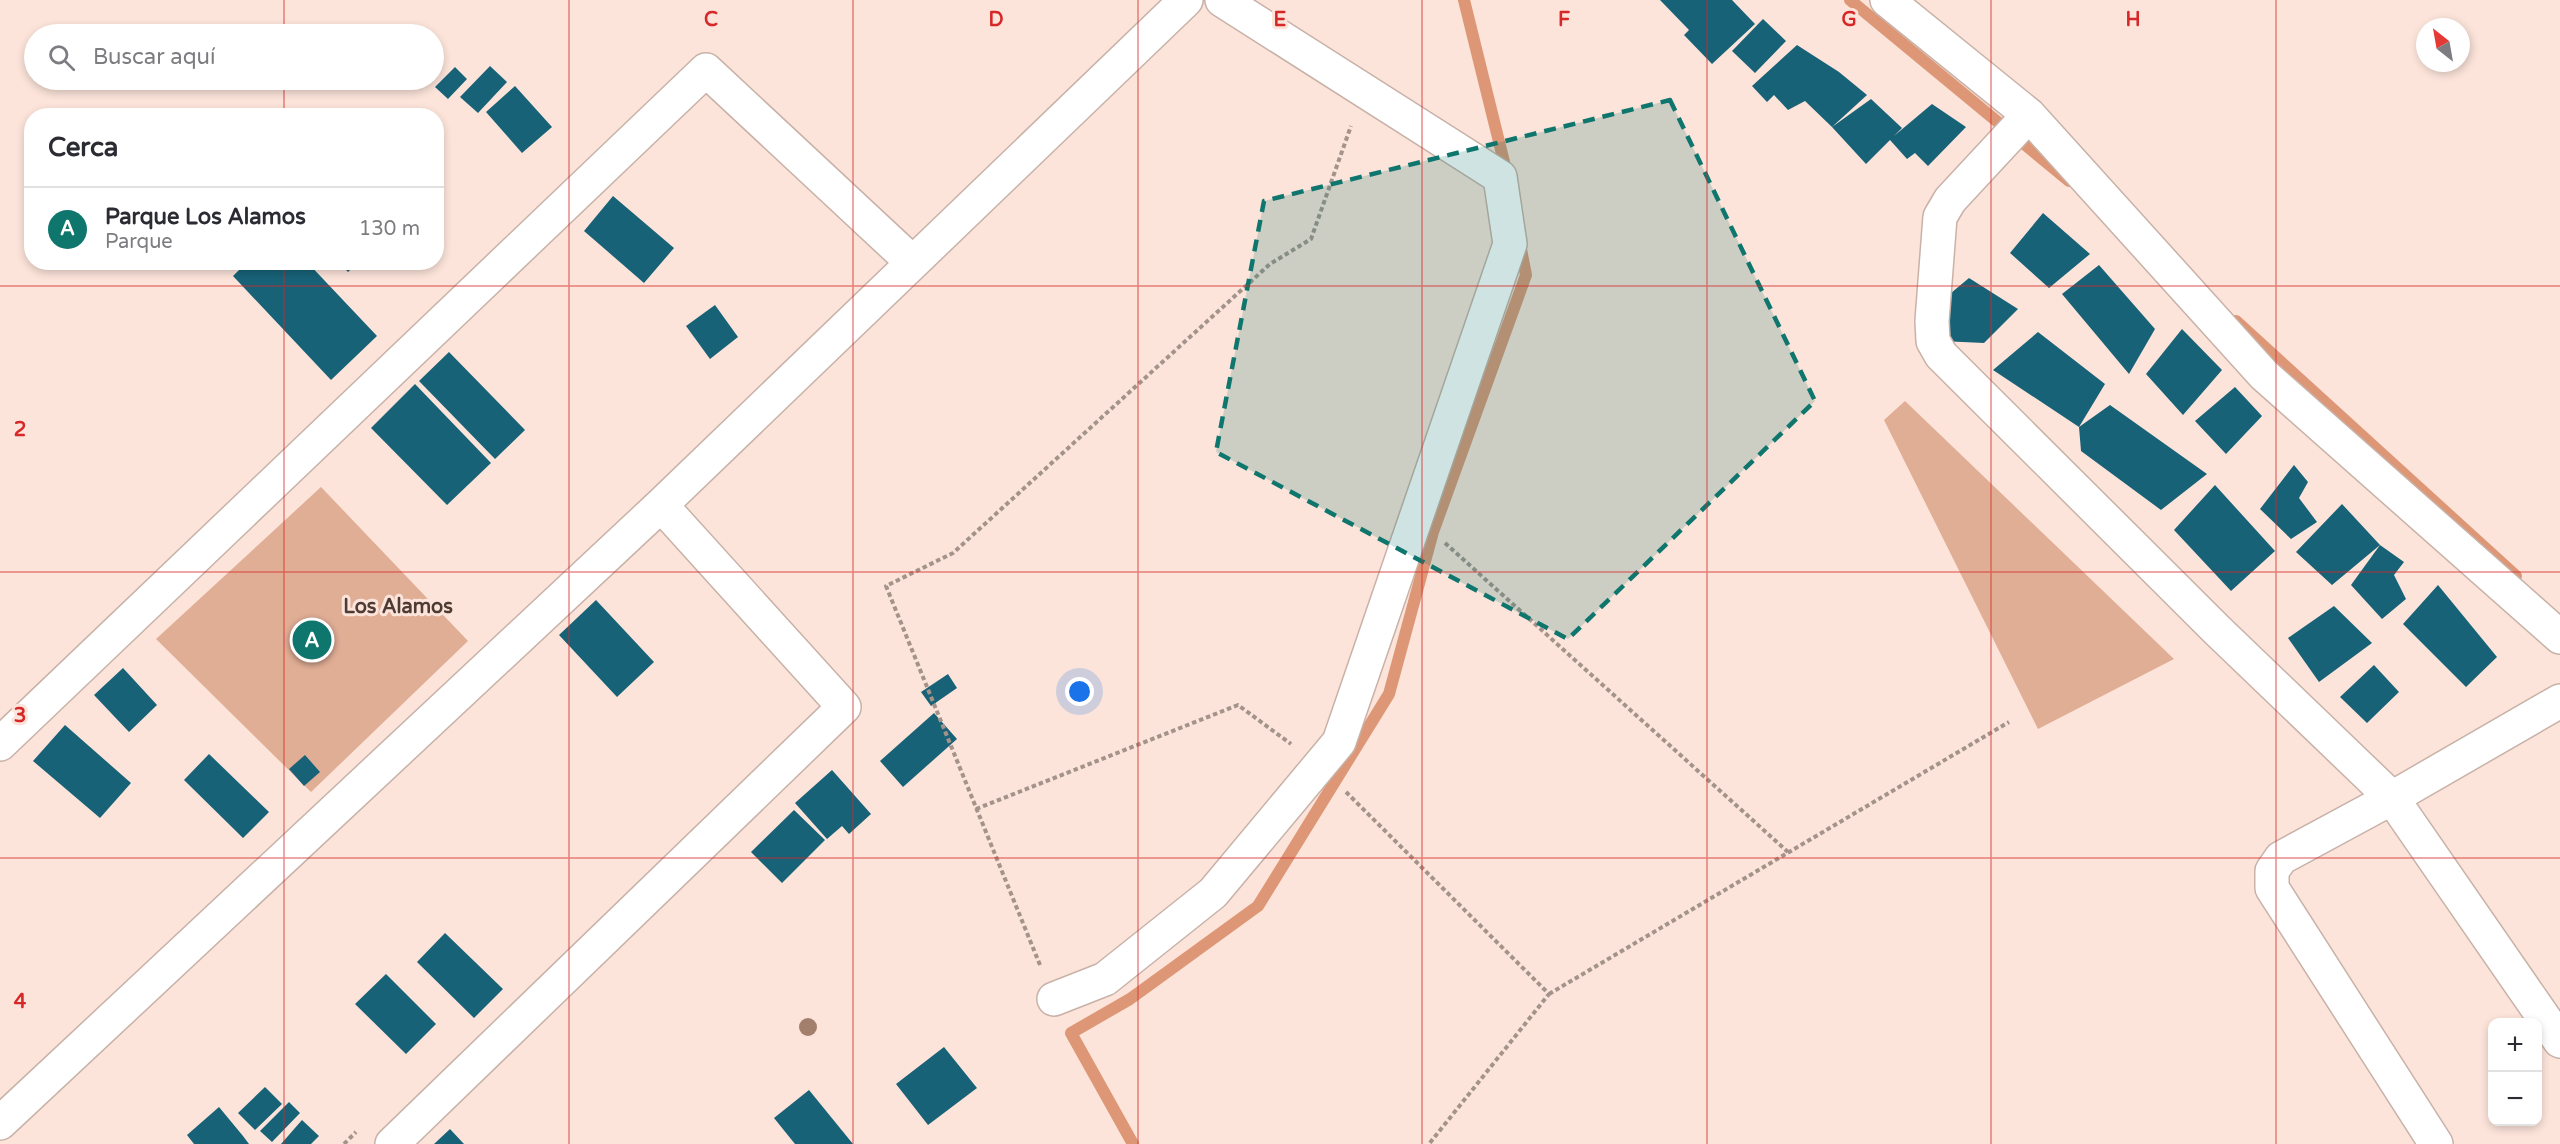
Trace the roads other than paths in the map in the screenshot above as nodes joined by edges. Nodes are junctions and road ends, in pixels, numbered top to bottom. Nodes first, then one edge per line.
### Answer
1 (1186, 0) edge
2 (1222, 0) edge
3 (1887, 0) edge
4 (2029, 116) junction
5 (912, 262) junction
6 (661, 505) junction
7 (2560, 637) edge
8 (2560, 701) edge
9 (0, 744) edge
10 (2392, 798) junction
11 (1054, 999) road end
12 (2559, 1039) edge
13 (0, 1123) edge
14 (392, 1144) edge
15 (2436, 1144) edge

1 - 5 street
2 - 11 street
3 - 4 street
4 - 7 street
4 - 10 street
5 - 6 street
5 - 9 street
6 - 13 street
6 - 14 street
8 - 10 street
10 - 12 street
10 - 15 street

